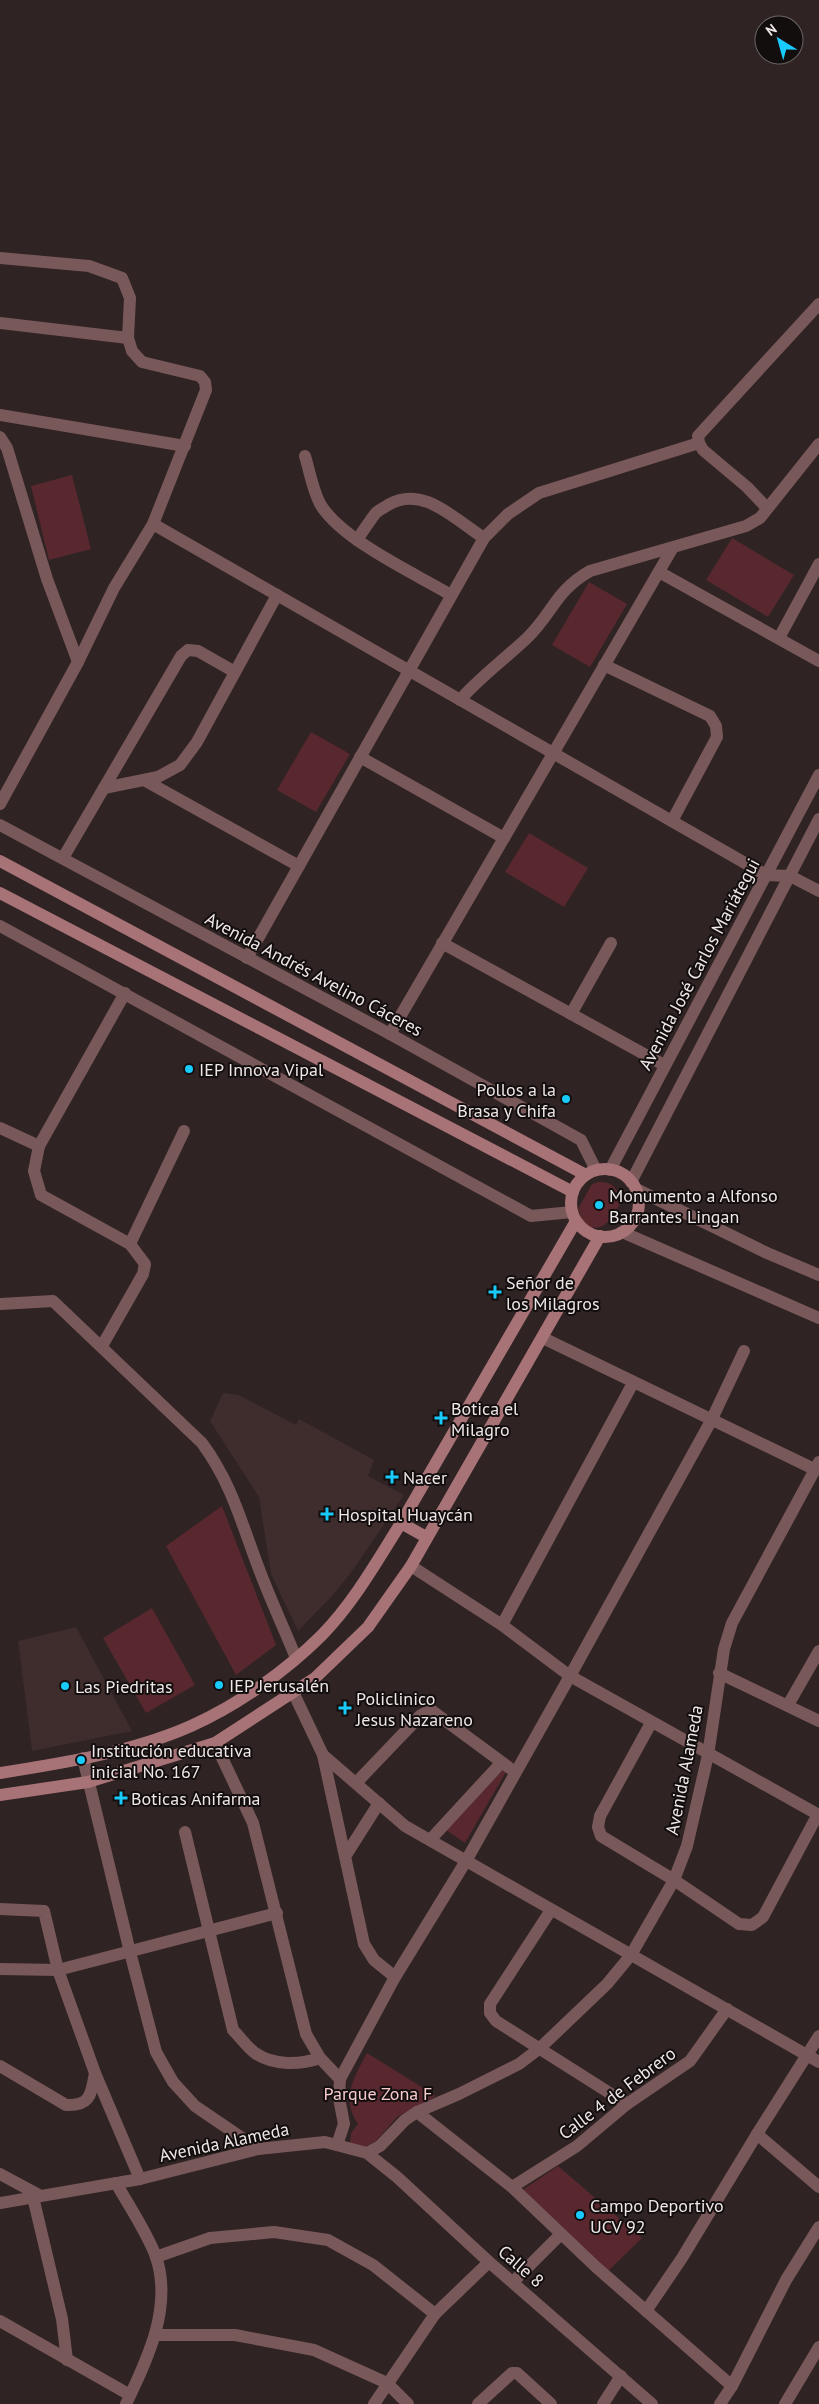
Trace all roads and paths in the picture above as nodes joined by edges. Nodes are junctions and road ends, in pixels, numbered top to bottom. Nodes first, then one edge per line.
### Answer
1 (0, 258) edge
2 (819, 304) edge
3 (0, 323) edge
4 (128, 338) junction
5 (0, 415) edge
6 (0, 437) edge
7 (699, 443) junction
8 (819, 444) edge
9 (185, 446) junction
10 (305, 456) dead end
11 (814, 462) edge
12 (767, 508) junction
13 (152, 524) junction
14 (484, 538) junction
15 (357, 540) junction
16 (672, 549) junction
17 (819, 564) edge
18 (659, 572) junction
19 (277, 595) junction
20 (451, 595) junction
21 (779, 638) junction
22 (819, 661) edge
23 (78, 662) junction
24 (604, 666) junction
25 (408, 671) junction
26 (235, 672) junction
27 (460, 700) junction
28 (553, 753) junction
29 (360, 758) junction
30 (819, 775) edge
31 (144, 780) junction
32 (104, 788) junction
33 (0, 804) edge
34 (819, 820) edge
35 (672, 821) junction
36 (0, 825) edge
37 (504, 838) junction
38 (63, 858) junction
39 (0, 861) edge
40 (299, 866) junction
41 (766, 875) junction
42 (790, 876) junction
43 (819, 891) edge
44 (0, 893) edge
45 (0, 926) edge
46 (442, 943) junction
47 (612, 943) dead end
48 (247, 958) junction
49 (125, 993) junction
50 (571, 1014) junction
51 (390, 1034) junction
52 (664, 1065) junction
53 (0, 1128) edge
54 (184, 1131) dead end
55 (39, 1146) junction
56 (610, 1170) junction
57 (591, 1172) junction
58 (634, 1185) junction
59 (573, 1192) junction
60 (574, 1217) junction
61 (622, 1232) junction
62 (600, 1236) junction
63 (130, 1244) junction
64 (819, 1275) edge
65 (0, 1304) edge
66 (819, 1318) edge
67 (543, 1338) junction
68 (102, 1346) junction
69 (744, 1351) dead end
70 (633, 1383) junction
71 (711, 1421) junction
72 (816, 1466) edge
73 (401, 1523) junction
74 (426, 1537) junction
75 (411, 1566) junction
76 (502, 1625) junction
77 (819, 1651) edge
78 (296, 1658) junction
79 (719, 1673) junction
80 (570, 1676) junction
81 (293, 1692) junction
82 (788, 1704) junction
83 (819, 1721) edge
84 (651, 1723) junction
85 (215, 1743) junction
86 (323, 1755) junction
87 (708, 1755) junction
88 (83, 1758) junction
89 (501, 1763) junction
90 (515, 1772) junction
91 (0, 1773) edge
92 (88, 1782) junction
93 (356, 1783) junction
94 (0, 1796) edge
95 (379, 1803) junction
96 (818, 1815) edge
97 (186, 1832) dead end
98 (430, 1840) junction
99 (346, 1855) junction
100 (466, 1861) junction
101 (674, 1880) junction
102 (0, 1909) edge
103 (551, 1910) junction
104 (277, 1913) junction
105 (209, 1931) junction
106 (130, 1952) junction
107 (631, 1955) junction
108 (0, 1969) edge
109 (58, 1970) junction
110 (395, 1977) junction
111 (727, 2009) junction
112 (819, 2036) edge
113 (540, 2048) junction
114 (320, 2058) junction
115 (814, 2058) edge
116 (0, 2066) edge
117 (95, 2073) junction
118 (340, 2079) junction
119 (627, 2104) junction
120 (417, 2112) junction
121 (757, 2134) junction
122 (337, 2145) junction
123 (258, 2149) junction
124 (367, 2153) junction
125 (0, 2174) edge
126 (140, 2179) junction
127 (116, 2182) junction
128 (819, 2187) edge
129 (512, 2188) junction
130 (36, 2196) junction
131 (0, 2203) edge
132 (819, 2227) edge
133 (561, 2234) junction
134 (156, 2257) junction
135 (489, 2262) junction
136 (513, 2282) junction
137 (646, 2311) junction
138 (435, 2314) junction
139 (0, 2321) edge
140 (155, 2335) junction
141 (819, 2347) edge
142 (67, 2360) junction
143 (621, 2376) junction
144 (387, 2383) junction
145 (732, 2386) junction
146 (128, 2399) edge
147 (374, 2404) edge
148 (408, 2404) edge
149 (478, 2404) edge
150 (551, 2404) edge
151 (603, 2404) edge
152 (652, 2404) edge
153 (720, 2404) edge
154 (785, 2404) edge

1 - 4 street
2 - 7 street
3 - 4 street
4 - 9 street
5 - 9 street
6 - 23 street
7 - 12 street
7 - 14 street
8 - 11 street
9 - 13 street
10 - 15 street
11 - 12 street
12 - 16 street
13 - 19 street
13 - 23 street
14 - 15 street
14 - 20 street
15 - 20 street
16 - 18 street
16 - 27 street
17 - 21 street
18 - 21 street
18 - 24 street
19 - 25 street
19 - 26 street
20 - 25 street
21 - 22 street
23 - 33 street
24 - 28 street
24 - 35 street
25 - 27 street
25 - 29 street
26 - 31 street
26 - 32 street
27 - 28 street
28 - 35 street
28 - 37 street
29 - 37 street
29 - 40 street
30 - 41 street, Avenida José Carlos Mariátegui
31 - 32 street
31 - 40 street
32 - 38 street
34 - 42 street
35 - 41 street
36 - 38 street, Avenida Andrés Avelino Cáceres
37 - 46 street
38 - 48 street, Avenida Andrés Avelino Cáceres
39 - 57 main road
40 - 48 street
41 - 42 street
41 - 52 street, Avenida José Carlos Mariátegui
42 - 43 street
42 - 58 street
44 - 59 main road
45 - 49 street
46 - 50 street
46 - 51 street
47 - 50 street
48 - 51 street, Avenida Andrés Avelino Cáceres
49 - 55 street
49 - 60 street
50 - 52 street
51 - 57 street, Avenida Andrés Avelino Cáceres
52 - 56 street, Avenida José Carlos Mariátegui
53 - 55 street
54 - 63 street
55 - 63 street
56 - 57 main road
56 - 58 main road
57 - 59 main road
58 - 61 main road
58 - 64 street
59 - 60 main road
60 - 62 main road
60 - 73 main road
61 - 62 main road
61 - 66 street
62 - 67 main road
63 - 68 street
65 - 68 street
67 - 70 street
67 - 74 main road
68 - 78 street
69 - 71 street
70 - 71 street
70 - 76 street
71 - 72 street
71 - 80 street
72 - 79 street, Avenida Alameda
73 - 74 main road
73 - 78 main road
74 - 75 main road
75 - 76 street
75 - 81 main road
76 - 80 street
77 - 82 street
78 - 88 main road
79 - 82 street
79 - 87 street, Avenida Alameda
80 - 84 street
80 - 90 street
81 - 85 main road
81 - 86 street
82 - 83 street
84 - 87 street
84 - 101 street
85 - 92 main road
85 - 104 street
86 - 93 street
86 - 99 street
87 - 96 street
87 - 101 street, Avenida Alameda
88 - 91 main road
88 - 92 street
89 - 90 street
89 - 93 street
89 - 98 street
90 - 100 street
92 - 94 main road
92 - 106 street
93 - 95 street
95 - 98 street
95 - 99 street
96 - 101 street
97 - 105 street
98 - 100 street
99 - 110 street
100 - 103 street
100 - 110 street
101 - 107 street, Avenida Alameda
102 - 109 street
103 - 107 street
103 - 113 street
104 - 105 street
104 - 114 street
105 - 106 street
105 - 114 street
106 - 109 street
106 - 123 street
107 - 111 street
107 - 113 street, Avenida Alameda
108 - 109 street
109 - 117 street
110 - 118 street
111 - 115 street
111 - 119 street, Calle 4 de Febrero
112 - 115 street
113 - 119 street
113 - 120 street, Avenida Alameda
114 - 118 street
115 - 121 street
116 - 117 street
117 - 126 street
118 - 122 street
119 - 129 street, Calle 4 de Febrero
120 - 124 street, Avenida Alameda
120 - 129 street
121 - 128 street
121 - 137 street
122 - 123 street, Avenida Alameda
122 - 124 street, Avenida Alameda
123 - 126 street, Avenida Alameda
124 - 135 street, Calle 8
125 - 130 street
126 - 127 street, Avenida Alameda
127 - 130 street, Avenida Alameda
127 - 134 street
129 - 133 street
130 - 131 street, Avenida Alameda
130 - 142 street
132 - 145 street
133 - 136 street
133 - 137 street
134 - 138 street
134 - 140 street
135 - 136 street, Calle 8
135 - 138 street
136 - 143 street, Calle 8
137 - 145 street
138 - 144 street
139 - 142 street
140 - 144 street
140 - 146 street
141 - 154 street
142 - 146 street
143 - 151 street
143 - 152 street, Calle 8
144 - 147 street
144 - 148 street
145 - 153 street
149 - 150 street

